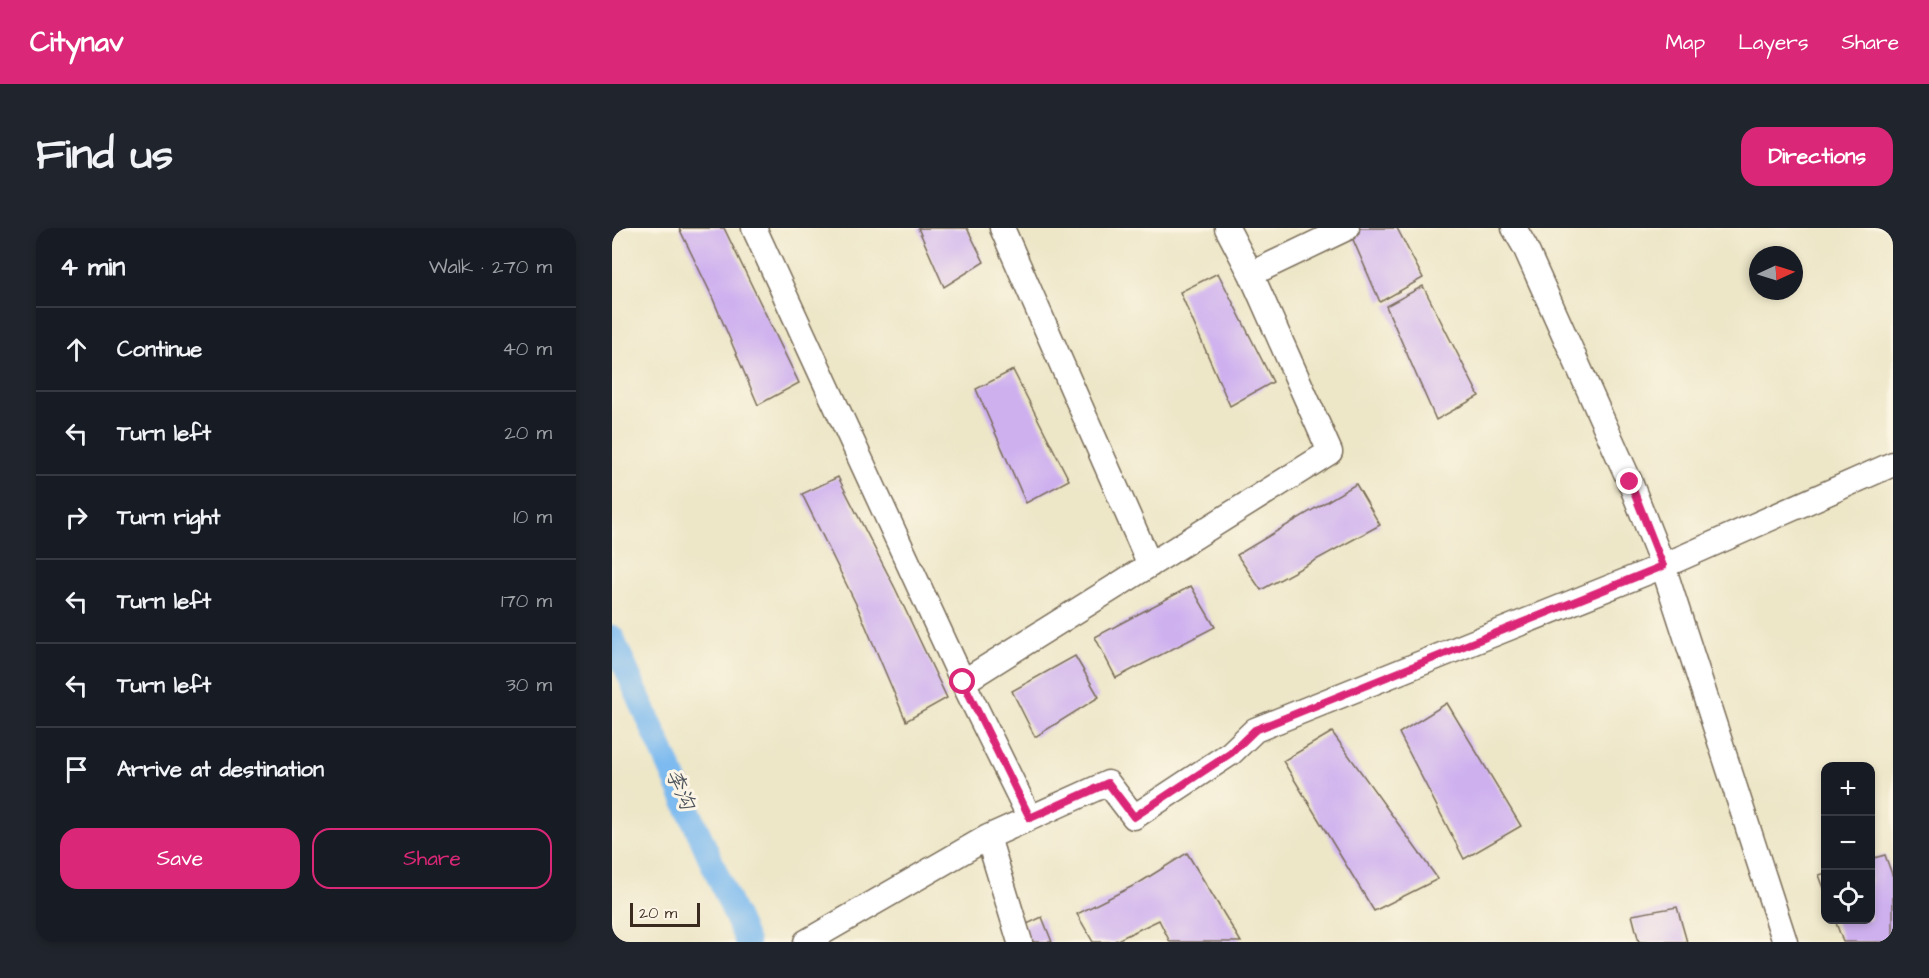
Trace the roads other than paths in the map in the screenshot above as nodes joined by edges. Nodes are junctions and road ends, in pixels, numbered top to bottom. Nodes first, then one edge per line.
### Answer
1 (754, 228) edge
2 (1002, 228) edge
3 (1227, 228) edge
4 (1347, 228) edge
5 (1514, 228) edge
6 (1251, 274) junction
7 (1893, 464) edge
8 (1150, 565) junction
9 (1663, 566) junction
10 (963, 682) junction
11 (1030, 818) junction
12 (988, 837) junction
13 (806, 942) edge
14 (1020, 942) edge
15 (1785, 942) edge

1 - 10 street
2 - 8 street
3 - 6 street
4 - 6 street
5 - 9 street
6 - 8 street
7 - 9 street
8 - 10 street
9 - 11 street
9 - 15 street
10 - 11 street
11 - 12 street
12 - 13 street
12 - 14 street

